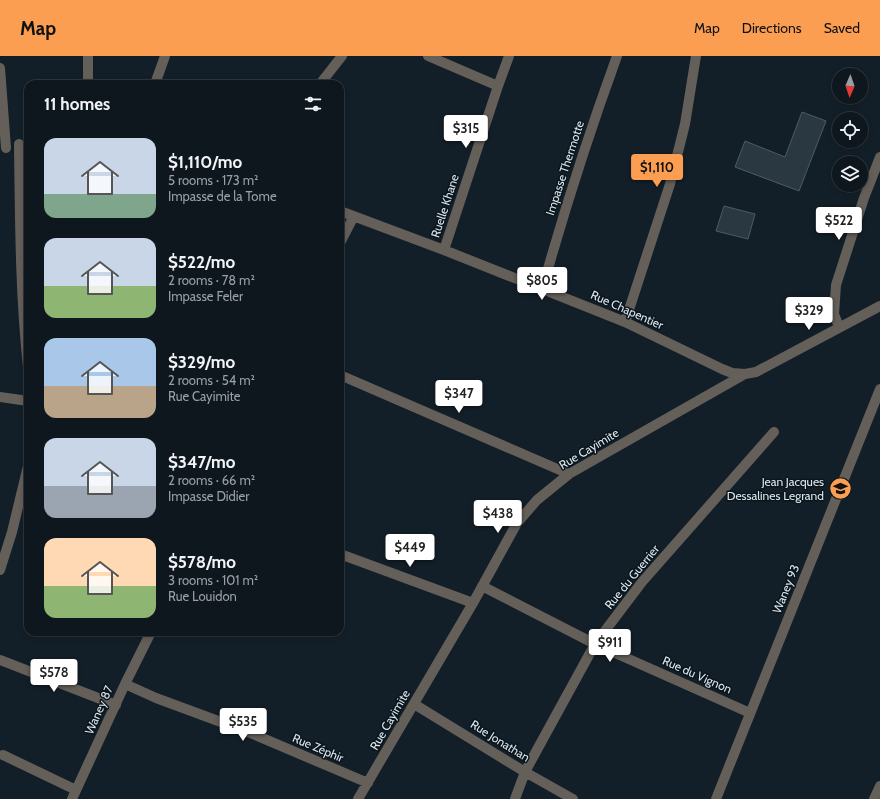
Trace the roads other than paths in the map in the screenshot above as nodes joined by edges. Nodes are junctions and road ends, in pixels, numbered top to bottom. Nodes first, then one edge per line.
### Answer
1 (88, 56) edge
2 (165, 56) edge
3 (342, 56) edge
4 (428, 56) edge
5 (509, 56) edge
6 (617, 56) edge
7 (696, 56) edge
8 (0, 68) edge
9 (88, 80) edge
10 (156, 80) edge
11 (323, 80) edge
12 (498, 86) junction
13 (24, 144) edge
14 (3, 149) edge
15 (880, 157) edge
16 (344, 212) edge
17 (354, 216) junction
18 (344, 235) edge
19 (444, 250) junction
20 (542, 290) junction
21 (24, 304) edge
22 (880, 306) edge
23 (625, 322) junction
24 (839, 327) junction
25 (745, 374) junction
26 (344, 378) edge
27 (880, 390) edge
28 (0, 397) edge
29 (24, 400) edge
30 (774, 432) dead end
31 (569, 474) junction
32 (24, 482) edge
33 (344, 555) edge
34 (0, 570) edge
35 (482, 586) junction
36 (473, 603) junction
37 (149, 636) edge
38 (595, 644) junction
39 (0, 660) edge
40 (125, 684) junction
41 (414, 704) junction
42 (116, 706) junction
43 (750, 713) junction
44 (3, 755) dead end
45 (526, 772) junction
46 (368, 783) junction
47 (880, 786) edge
48 (74, 795) edge
49 (358, 799) edge
50 (515, 799) edge
51 (573, 799) edge
52 (716, 799) edge
53 (874, 799) edge

1 - 9 street
2 - 10 street
3 - 11 street
4 - 12 street
5 - 12 street, Ruelle Khane
6 - 20 street, Impasse Thermotte
7 - 23 street
8 - 14 street
12 - 19 street, Ruelle Khane
13 - 14 street
13 - 21 street
15 - 24 street
16 - 17 street, Rue Chapentier
17 - 18 street
17 - 19 street, Rue Chapentier
19 - 20 street, Rue Chapentier
20 - 23 street, Rue Chapentier
22 - 24 street, Rue Cayimite
23 - 25 street, Rue Chapentier
24 - 25 street, Rue Cayimite
25 - 31 street, Rue Cayimite
26 - 31 street
27 - 43 street, Waney 93
28 - 29 street
30 - 38 street, Rue du Guerrier
31 - 35 street, Rue Cayimite
32 - 34 street
33 - 36 street
35 - 36 street, Rue Cayimite
35 - 38 street, Rue du Vignon
36 - 41 street, Rue Cayimite
37 - 40 street, Waney 87
38 - 43 street, Rue du Vignon
38 - 45 street, Rue du Guerrier
39 - 42 street
40 - 42 street, Waney 87
40 - 46 street, Rue Zéphir
41 - 45 street, Rue Jonathan
41 - 46 street, Rue Cayimite
42 - 48 street, Waney 87
43 - 52 street, Waney 93
44 - 48 street
45 - 50 street, Rue du Guerrier
45 - 51 street, Rue Jonathan
46 - 49 street, Rue Cayimite
47 - 53 street

